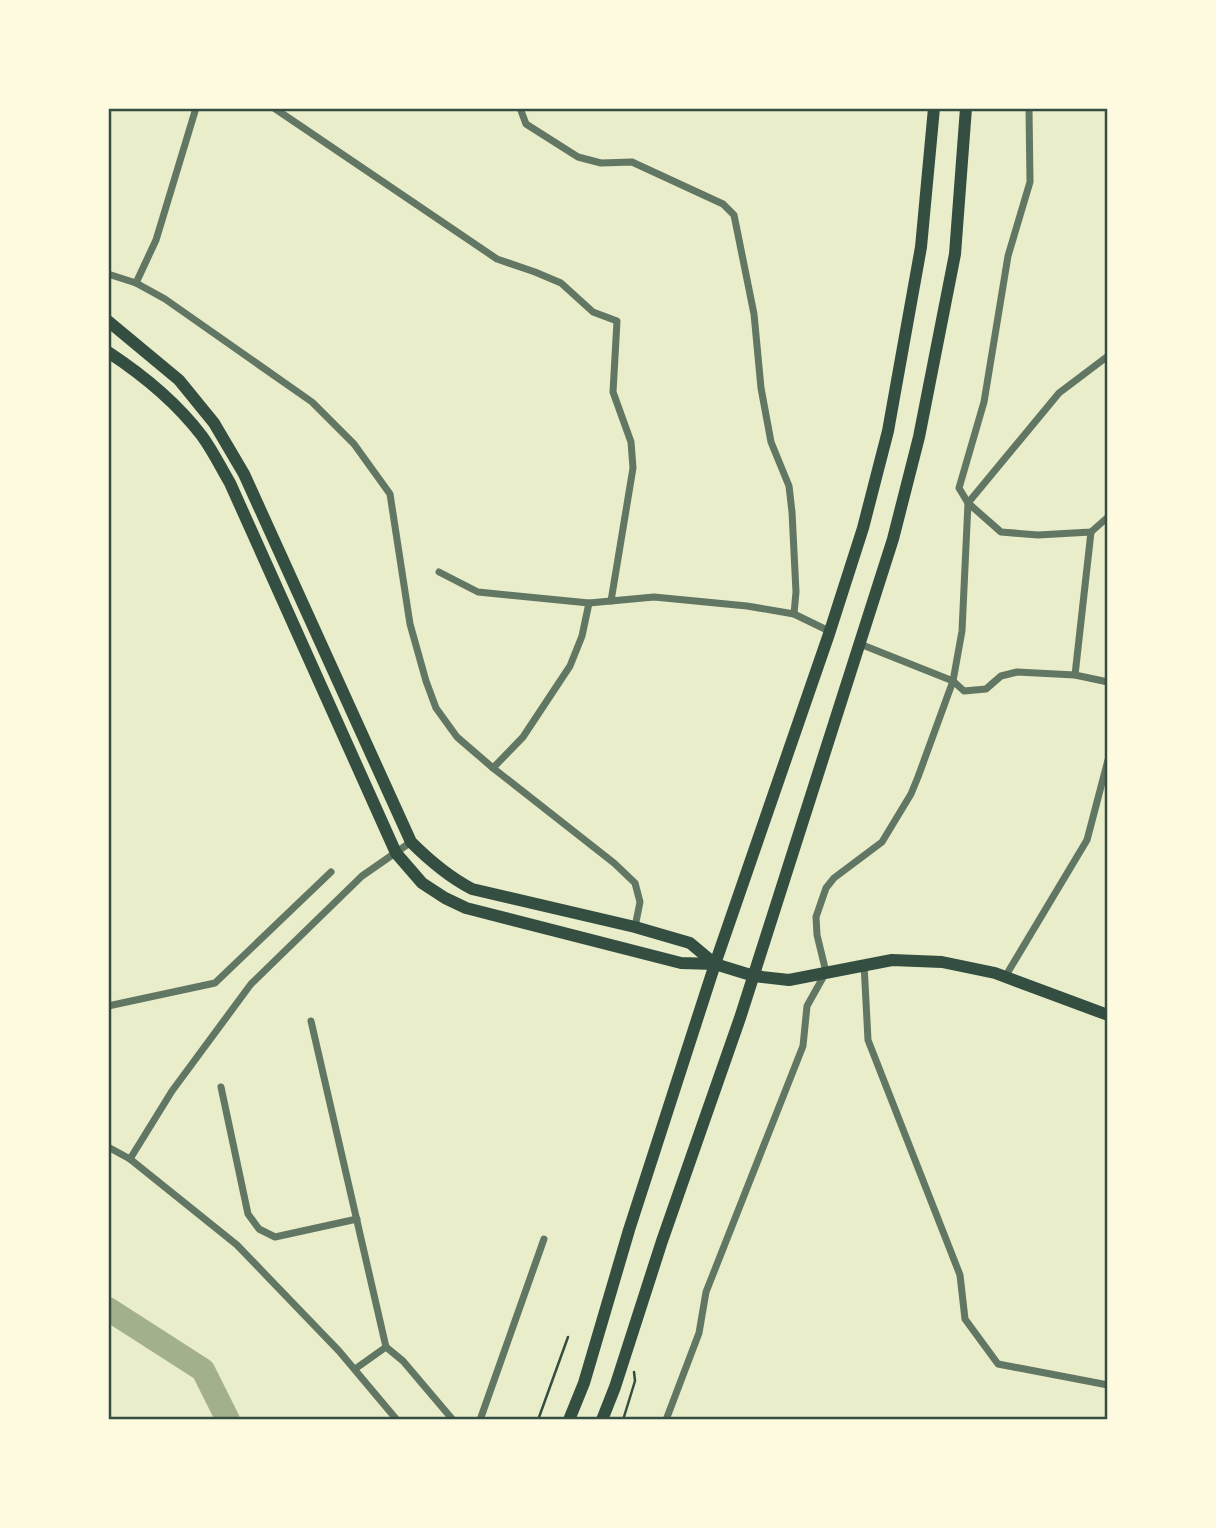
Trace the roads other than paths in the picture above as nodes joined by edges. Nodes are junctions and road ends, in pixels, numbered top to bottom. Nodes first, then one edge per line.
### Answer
1 (196, 108) edge
2 (274, 108) edge
3 (520, 108) edge
4 (934, 108) edge
5 (966, 108) edge
6 (1029, 108) edge
7 (108, 274) edge
8 (136, 284) junction
9 (109, 324) edge
10 (108, 352) edge
11 (1108, 356) edge
12 (968, 503) junction
13 (1108, 517) edge
14 (1091, 532) junction
15 (439, 572) dead end
16 (611, 601) junction
17 (589, 603) junction
18 (794, 614) junction
19 (830, 631) junction
20 (860, 644) junction
21 (1075, 675) junction
22 (953, 681) junction
23 (1108, 682) edge
24 (1108, 760) edge
25 (493, 768) junction
26 (411, 842) junction
27 (396, 853) junction
28 (331, 872) dead end
29 (635, 927) junction
30 (716, 964) junction
31 (864, 964) junction
32 (825, 972) junction
33 (754, 976) junction
34 (1005, 977) junction
35 (108, 1006) edge
36 (1108, 1015) edge
37 (311, 1021) dead end
38 (221, 1087) dead end
39 (108, 1147) edge
40 (130, 1159) junction
41 (357, 1219) junction
42 (544, 1239) dead end
43 (386, 1347) junction
44 (355, 1369) junction
45 (1108, 1385) edge
46 (397, 1419) edge
47 (453, 1419) edge
48 (480, 1419) edge
49 (569, 1419) edge
50 (602, 1419) edge
51 (666, 1419) edge

1 - 8 street
2 - 16 street
3 - 18 street
4 - 19 main road
5 - 20 main road
6 - 12 street
7 - 8 street
8 - 25 street
9 - 26 main road
10 - 27 main road
11 - 12 street
12 - 14 street
12 - 22 street
13 - 14 street
14 - 21 street
15 - 17 street
16 - 17 street
16 - 18 street
17 - 25 street
18 - 19 street
19 - 30 main road
20 - 22 street
20 - 33 main road
21 - 22 street
21 - 23 street
22 - 32 street
24 - 34 street
25 - 29 street
26 - 27 street
26 - 29 main road
27 - 30 main road
27 - 40 street
28 - 35 street
29 - 30 main road
30 - 33 main road
30 - 49 main road
31 - 32 main road
31 - 34 main road
31 - 45 street
32 - 33 main road
32 - 51 street
33 - 50 main road
34 - 36 main road
37 - 41 street
38 - 41 street
39 - 40 street
40 - 44 street
41 - 43 street
42 - 48 street
43 - 44 street
43 - 47 street
44 - 46 street

